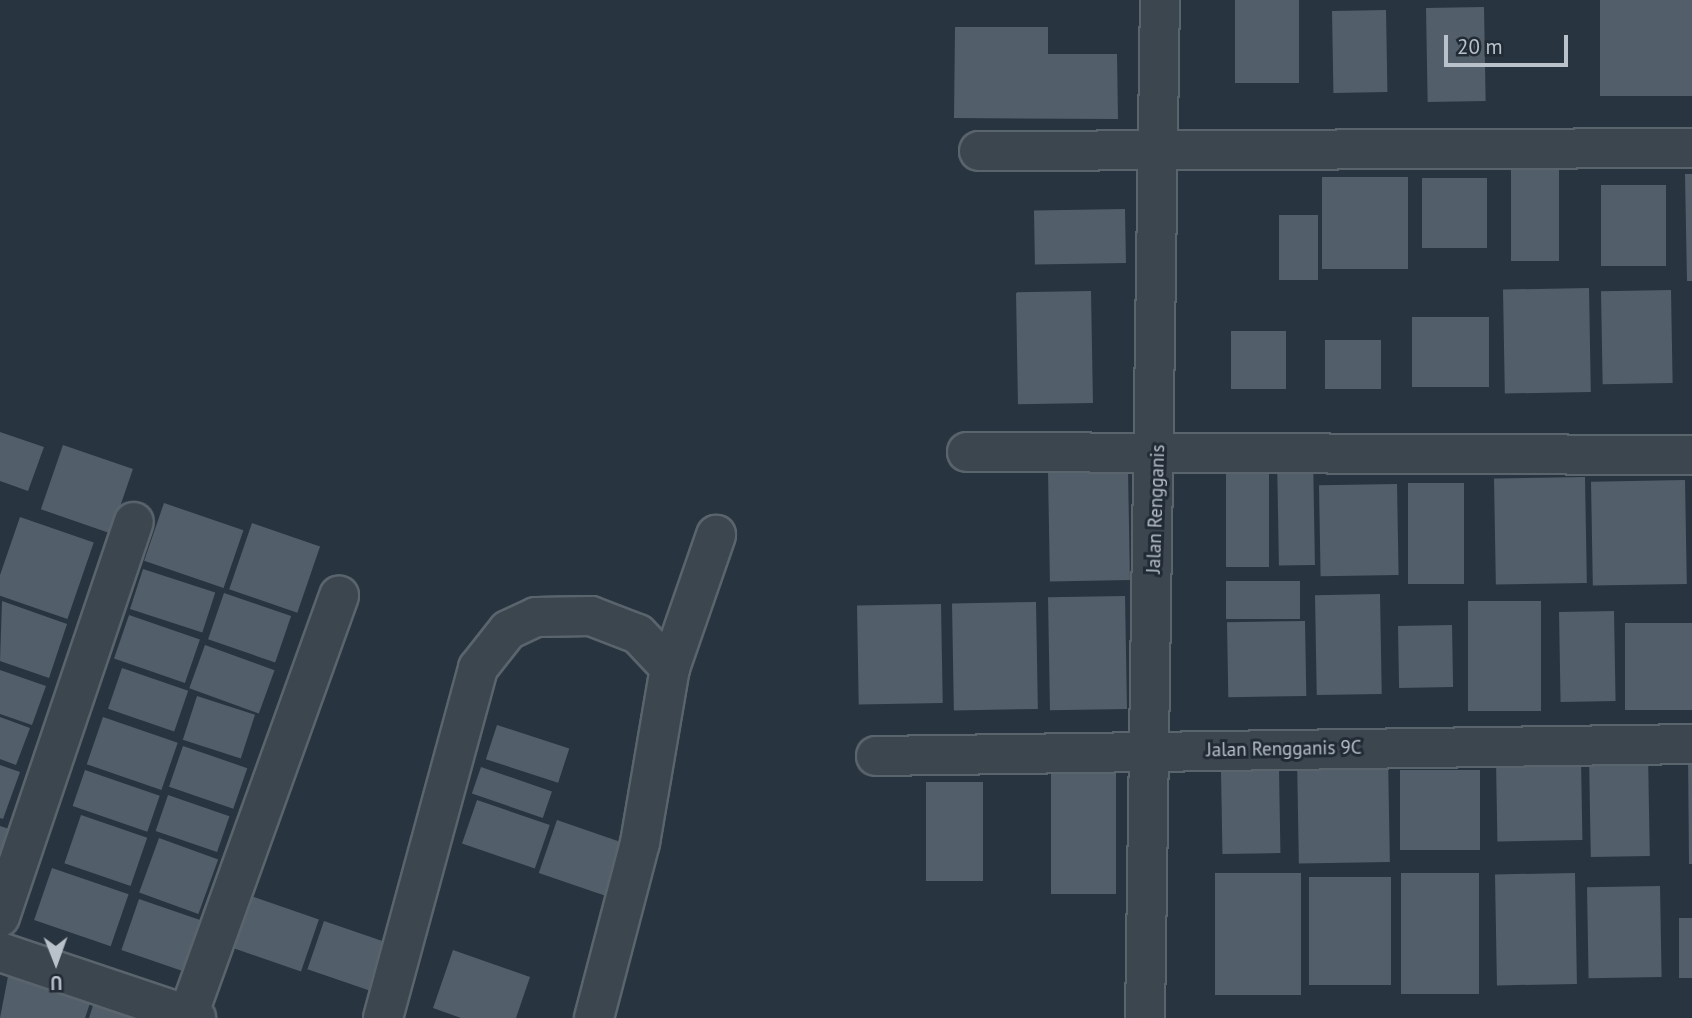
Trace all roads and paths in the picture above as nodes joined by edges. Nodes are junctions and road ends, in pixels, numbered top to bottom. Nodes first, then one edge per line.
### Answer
1 (1160, 0) edge
2 (1692, 148) edge
3 (979, 151) dead end
4 (1153, 155) junction
5 (967, 452) dead end
6 (1158, 453) junction
7 (1692, 455) edge
8 (134, 522) dead end
9 (716, 535) dead end
10 (338, 595) dead end
11 (670, 668) junction
12 (1692, 744) edge
13 (1148, 751) junction
14 (876, 756) dead end
15 (0, 917) edge
16 (0, 952) edge
17 (191, 1017) edge
18 (383, 1018) edge
19 (594, 1018) edge
20 (1145, 1018) edge

1 - 4 street, Jalan Rengganis
2 - 4 street
3 - 4 street
4 - 6 street, Jalan Rengganis
5 - 6 street
6 - 7 street
6 - 13 street, Jalan Rengganis
8 - 15 street
9 - 11 street
10 - 17 street
11 - 18 street
11 - 19 street
12 - 13 street, Jalan Rengganis 9C
13 - 14 street, Jalan Rengganis 9C
13 - 20 street, Jalan Rengganis
16 - 17 street

